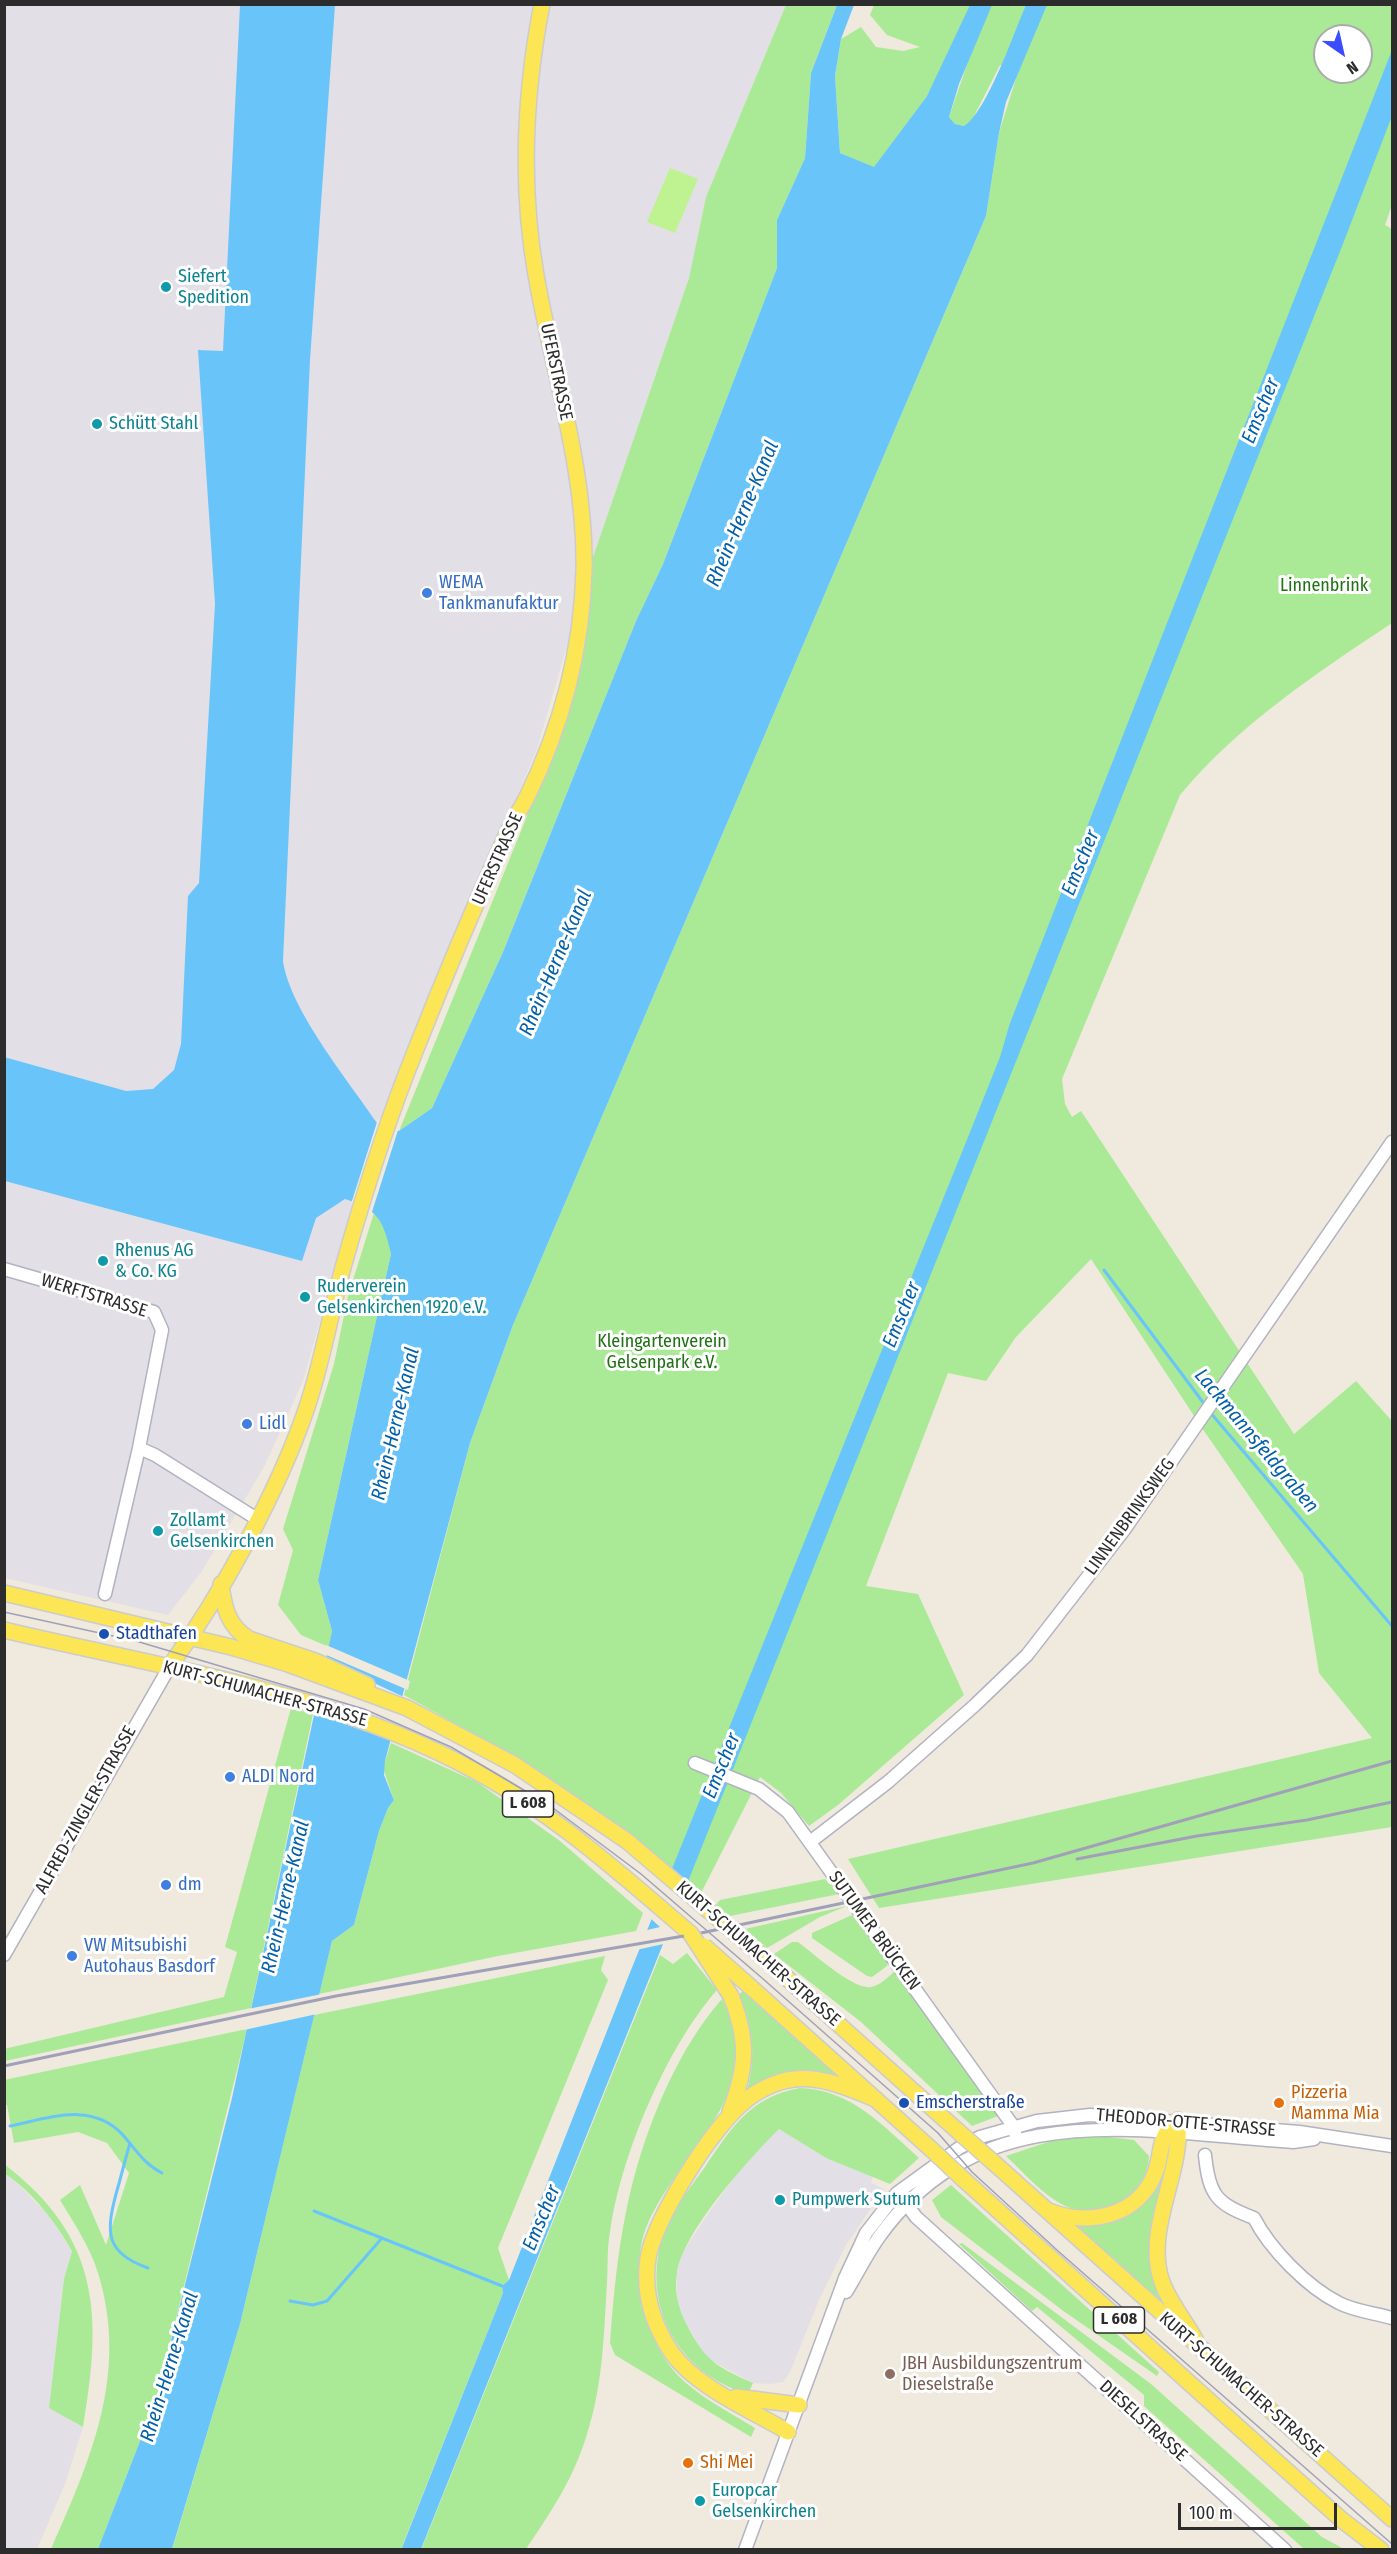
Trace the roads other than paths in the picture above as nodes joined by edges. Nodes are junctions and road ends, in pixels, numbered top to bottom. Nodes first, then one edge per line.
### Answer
1 (542, 4) edge
2 (1392, 1142) edge
3 (4, 1269) edge
4 (139, 1448) junction
5 (257, 1519) junction
6 (221, 1584) junction
7 (4, 1593) edge
8 (105, 1594) dead end
9 (4, 1630) edge
10 (190, 1637) junction
11 (170, 1666) junction
12 (312, 1666) junction
13 (695, 1763) dead end
14 (810, 1842) junction
15 (691, 1934) junction
16 (4, 1955) edge
17 (873, 2098) junction
18 (728, 2118) junction
19 (1013, 2127) junction
20 (1173, 2128) junction
21 (1017, 2140) junction
22 (1392, 2146) edge
23 (1205, 2155) dead end
24 (897, 2193) junction
25 (907, 2204) junction
26 (1044, 2209) junction
27 (1392, 2318) edge
28 (830, 2322) junction
29 (1201, 2350) junction
30 (727, 2396) junction
31 (799, 2406) junction
32 (788, 2432) junction
33 (1392, 2519) edge
34 (746, 2550) edge
35 (1285, 2550) edge
36 (1381, 2550) edge

1 - 5 main road, UFERSTRASSE
2 - 14 street, LINNENBRINKSWEG
3 - 4 street, WERFTSTRASSE
4 - 5 street
4 - 8 street, WERFTSTRASSE
5 - 6 main road, UFERSTRASSE
6 - 10 main road, UFERSTRASSE
6 - 12 main road
7 - 10 main road, KURT-SCHUMACHER-STRASSE / L 608
9 - 11 main road, KURT-SCHUMACHER-STRASSE / L 608
10 - 11 main road, UFERSTRASSE
10 - 12 main road, KURT-SCHUMACHER-STRASSE / L 608
11 - 15 main road, KURT-SCHUMACHER-STRASSE / L 608
11 - 16 street, ALFRED-ZINGLER-STRASSE
12 - 26 main road, KURT-SCHUMACHER-STRASSE / L 608, bridge
13 - 14 street, SUTUMER BRÜCKEN
14 - 19 street, SUTUMER BRÜCKEN
15 - 17 main road, KURT-SCHUMACHER-STRASSE / L 608, bridge
15 - 18 main road, L 608, bridge
17 - 18 main road, L 608
17 - 36 main road, KURT-SCHUMACHER-STRASSE / L 608, bridge
18 - 30 main road, L 608
19 - 20 street, THEODOR-OTTE-STRASSE
19 - 21 street, SUTUMER BRÜCKEN
19 - 24 street
20 - 21 street, THEODOR-OTTE-STRASSE
20 - 22 street, THEODOR-OTTE-STRASSE
20 - 26 main road, L 608
20 - 29 main road, L 608
21 - 25 street
23 - 27 street
24 - 25 street, DIESELSTRASSE
24 - 28 street
25 - 28 street
25 - 35 street, DIESELSTRASSE
26 - 29 main road, KURT-SCHUMACHER-STRASSE / L 608
28 - 31 street
29 - 33 main road, KURT-SCHUMACHER-STRASSE / L 608
30 - 31 main road, L 608
30 - 32 main road, L 608
31 - 32 street
32 - 34 street

